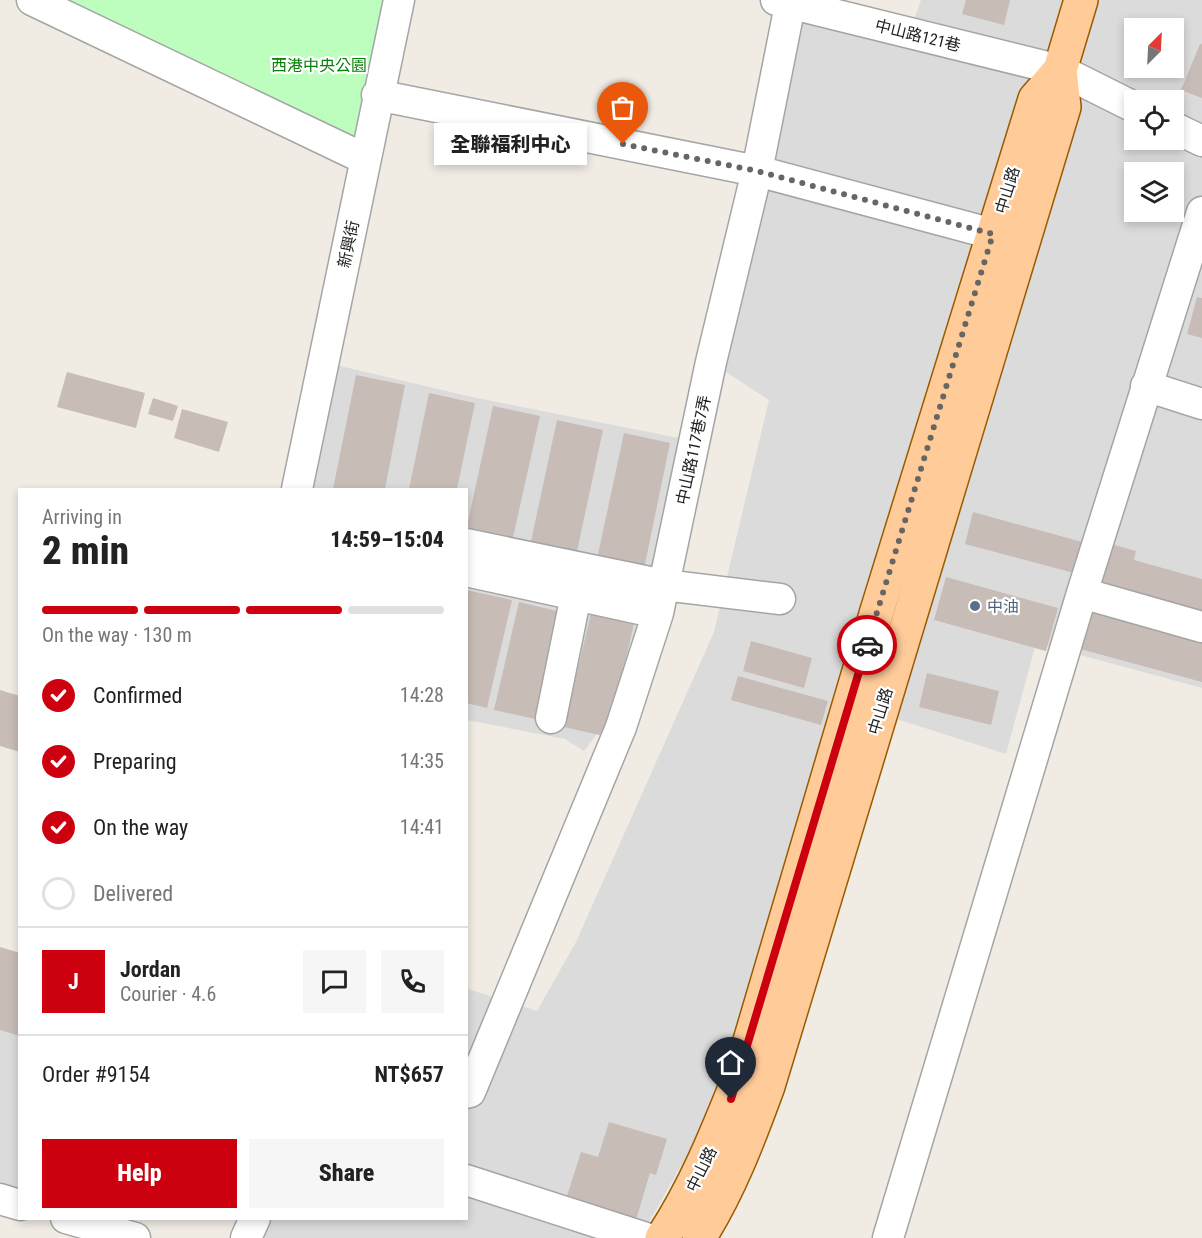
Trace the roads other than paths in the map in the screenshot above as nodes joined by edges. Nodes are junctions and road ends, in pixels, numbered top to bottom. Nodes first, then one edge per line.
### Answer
1 (32, 0) edge
2 (399, 0) edge
3 (1081, 0) edge
4 (786, 1) edge
5 (1060, 70) junction
6 (377, 95) junction
7 (1124, 102) edge
8 (1184, 132) edge
9 (1202, 141) edge
10 (365, 159) junction
11 (757, 171) junction
12 (1202, 212) edge
13 (993, 234) junction
14 (1146, 386) junction
15 (1202, 404) edge
16 (297, 488) edge
17 (468, 545) edge
18 (468, 571) edge
19 (1082, 593) junction
20 (576, 595) junction
21 (661, 599) junction
22 (780, 599) dead end
23 (892, 619) junction
24 (1202, 627) edge
25 (551, 718) dead end
26 (468, 1092) edge
27 (468, 1181) edge
28 (0, 1199) edge
29 (18, 1204) edge
30 (73, 1220) edge
31 (138, 1220) edge
32 (254, 1220) edge
33 (134, 1238) edge
34 (246, 1238) edge
35 (646, 1238) edge
36 (662, 1238) edge
37 (699, 1238) edge
38 (888, 1238) edge

1 - 10 street
2 - 6 street, 新興街
3 - 5 main road, 中山路
4 - 5 street, 中山路121巷
4 - 11 street, 中山路117巷7弄
5 - 7 street, 中山路121巷
5 - 13 main road, 中山路
5 - 23 main road, 中山路
6 - 10 street, 新興街
6 - 11 street
8 - 9 street
10 - 16 street, 新興街
11 - 13 street
11 - 21 street, 中山路117巷7弄
12 - 14 street
13 - 23 main road, 中山路
14 - 15 street
14 - 19 street
17 - 21 street
18 - 20 street
19 - 24 street
19 - 38 street
20 - 21 street
20 - 25 street
21 - 22 street
21 - 26 street, 中山路117巷7弄
23 - 36 main road, 中山路
23 - 37 main road, 中山路
27 - 35 street
28 - 29 street
30 - 33 street
31 - 33 street
32 - 34 street

